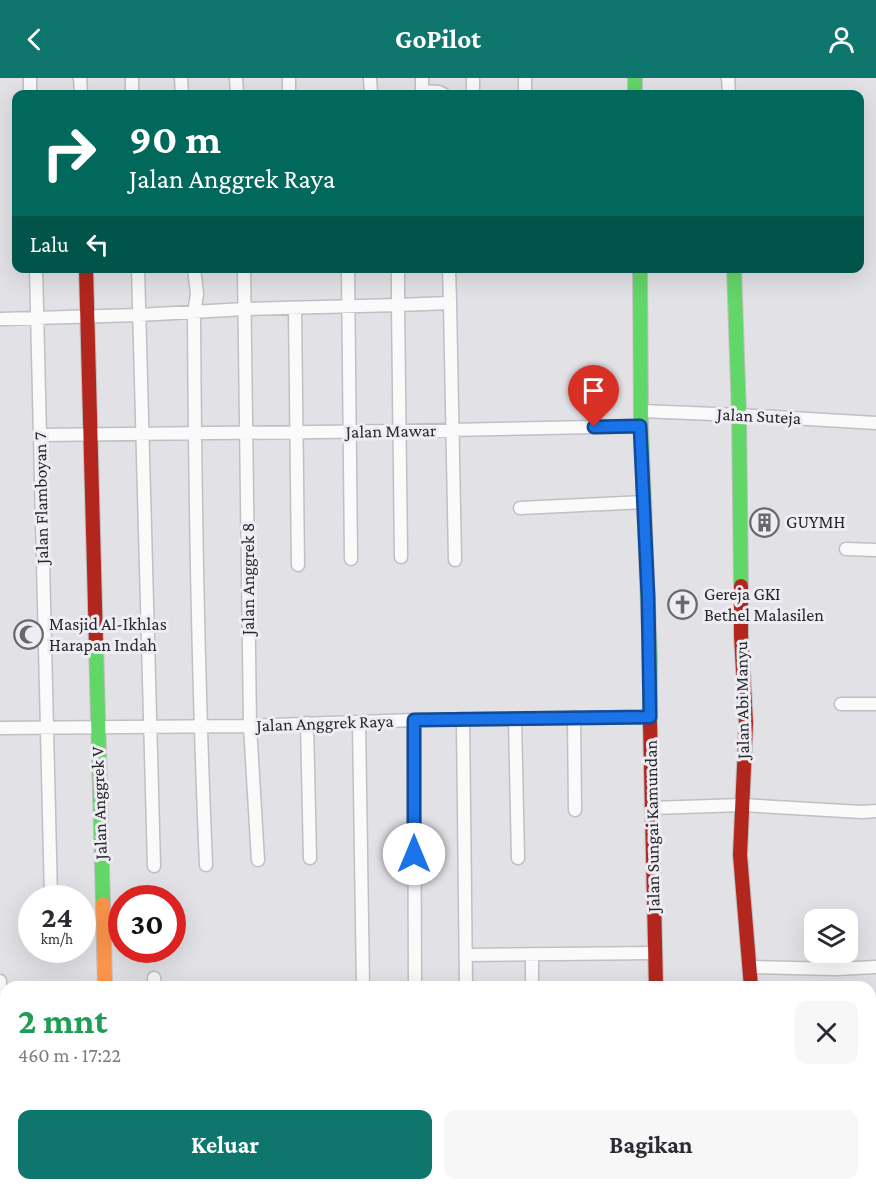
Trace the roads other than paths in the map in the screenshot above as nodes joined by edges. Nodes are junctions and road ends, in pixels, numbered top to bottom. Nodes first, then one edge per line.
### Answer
1 (36, 273) edge
2 (86, 273) edge
3 (138, 273) edge
4 (195, 273) edge
5 (244, 273) edge
6 (348, 273) edge
7 (398, 273) edge
8 (449, 273) edge
9 (640, 273) edge
10 (734, 273) edge
11 (450, 303) junction
12 (398, 304) junction
13 (347, 307) junction
14 (296, 308) junction
15 (245, 309) junction
16 (194, 313) junction
17 (139, 315) junction
18 (88, 317) junction
19 (38, 318) junction
20 (0, 319) edge
21 (740, 415) junction
22 (641, 418) junction
23 (876, 423) edge
24 (454, 430) junction
25 (401, 431) junction
26 (297, 432) junction
27 (350, 432) junction
28 (246, 433) junction
29 (90, 434) junction
30 (142, 434) junction
31 (194, 434) junction
32 (40, 435) junction
33 (645, 502) junction
34 (520, 508) dead end
35 (846, 549) dead end
36 (876, 550) edge
37 (401, 557) dead end
38 (351, 559) dead end
39 (455, 560) dead end
40 (298, 564) dead end
41 (841, 704) dead end
42 (876, 704) edge
43 (574, 717) junction
44 (650, 717) junction
45 (463, 719) junction
46 (514, 719) junction
47 (414, 720) junction
48 (359, 722) junction
49 (307, 723) junction
50 (200, 725) junction
51 (97, 726) junction
52 (250, 726) junction
53 (150, 727) junction
54 (0, 728) edge
55 (46, 728) junction
56 (742, 805) junction
57 (652, 808) junction
58 (575, 810) dead end
59 (876, 811) edge
60 (310, 858) dead end
61 (518, 858) dead end
62 (258, 860) dead end
63 (206, 865) dead end
64 (153, 866) dead end
65 (51, 885) edge
66 (655, 953) junction
67 (466, 955) junction
68 (532, 955) junction
69 (751, 967) junction
70 (876, 967) edge
71 (105, 981) edge
72 (363, 981) edge
73 (415, 981) edge
74 (466, 981) edge
75 (532, 981) edge
76 (656, 981) edge
77 (751, 981) edge

1 - 19 street, Jalan Flamboyan 7
2 - 18 street, Jalan Anggrek V
3 - 17 street
4 - 16 street
5 - 15 street, Jalan Anggrek 8
6 - 13 street
7 - 12 street
8 - 11 street
9 - 22 street, Jalan Sungai Kamundan
10 - 21 street, Jalan Abi Manyu
11 - 12 street
11 - 24 street
12 - 13 street
12 - 25 street
13 - 14 street
13 - 27 street
14 - 15 street
14 - 26 street
15 - 16 street
15 - 28 street, Jalan Anggrek 8
16 - 17 street
16 - 31 street
17 - 18 street
17 - 30 street
18 - 19 street
18 - 29 street, Jalan Anggrek V
19 - 20 street
19 - 32 street, Jalan Flamboyan 7
21 - 22 street, Jalan Suteja
21 - 23 street, Jalan Suteja
21 - 56 street, Jalan Abi Manyu
22 - 24 street, Jalan Mawar
22 - 33 street, Jalan Sungai Kamundan
24 - 25 street, Jalan Mawar
24 - 39 street
25 - 27 street, Jalan Mawar
25 - 37 street
26 - 27 street, Jalan Mawar
26 - 28 street, Jalan Mawar
26 - 40 street
27 - 38 street
28 - 31 street, Jalan Mawar
28 - 52 street, Jalan Anggrek 8
29 - 30 street, Jalan Mawar
29 - 32 street, Jalan Mawar
29 - 51 street, Jalan Anggrek V
30 - 31 street, Jalan Mawar
30 - 53 street
31 - 50 street
32 - 55 street, Jalan Flamboyan 7
33 - 34 street
33 - 44 street, Jalan Sungai Kamundan
35 - 36 street
41 - 42 street
43 - 44 street, Jalan Anggrek Raya
43 - 46 street, Jalan Anggrek Raya
43 - 58 street
44 - 57 street, Jalan Sungai Kamundan
45 - 46 street, Jalan Anggrek Raya
45 - 47 street, Jalan Anggrek Raya
45 - 67 street
46 - 61 street
47 - 48 street, Jalan Anggrek Raya
47 - 73 street
48 - 49 street, Jalan Anggrek Raya
48 - 72 street
49 - 52 street, Jalan Anggrek Raya
49 - 60 street
50 - 52 street, Jalan Anggrek Raya
50 - 53 street, Jalan Anggrek Raya
50 - 63 street
51 - 53 street, Jalan Anggrek Raya
51 - 55 street, Jalan Anggrek Raya
51 - 71 street, Jalan Anggrek V
52 - 62 street, Jalan Anggrek 8
53 - 64 street
54 - 55 street, Jalan Anggrek Raya
55 - 65 street, Jalan Flamboyan 7
56 - 57 street
56 - 59 street
56 - 69 street, Jalan Abi Manyu
57 - 66 street, Jalan Sungai Kamundan
66 - 68 street
66 - 76 street, Jalan Sungai Kamundan
67 - 68 street
67 - 74 street
68 - 75 street
69 - 70 street
69 - 77 street, Jalan Abi Manyu

